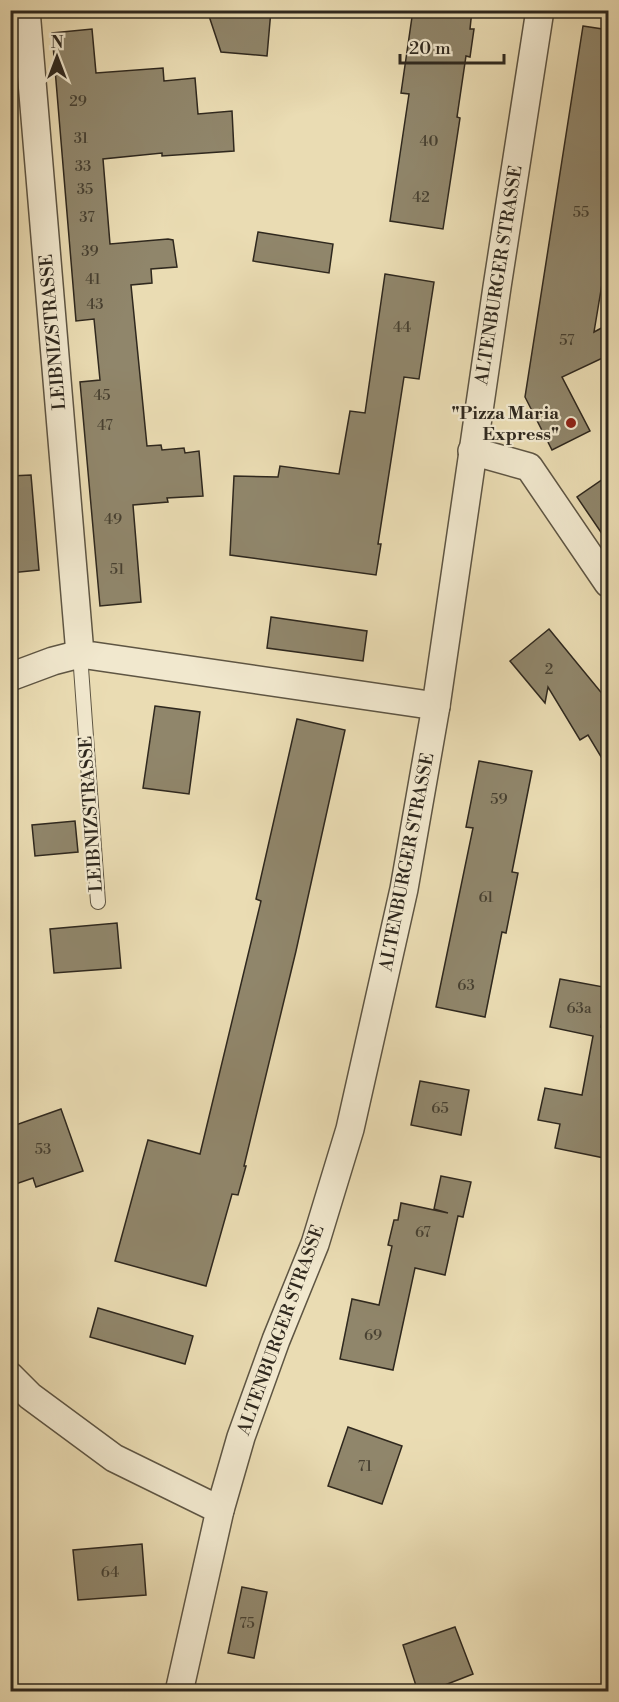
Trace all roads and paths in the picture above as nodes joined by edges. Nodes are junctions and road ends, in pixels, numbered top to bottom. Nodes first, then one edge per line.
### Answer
1 (26, 10) edge
2 (540, 10) edge
3 (472, 452) junction
4 (609, 584) edge
5 (80, 654) junction
6 (10, 677) edge
7 (436, 706) junction
8 (98, 902) dead end
9 (10, 1376) edge
10 (220, 1510) junction
11 (179, 1692) edge

1 - 5 street, LEIBNIZSTRASSE
2 - 3 street, ALTENBURGER STRASSE
3 - 4 street
3 - 7 street, ALTENBURGER STRASSE
5 - 6 street
5 - 7 street
5 - 8 lane, LEIBNIZSTRASSE
7 - 10 street, ALTENBURGER STRASSE
9 - 10 street
10 - 11 street, ALTENBURGER STRASSE

